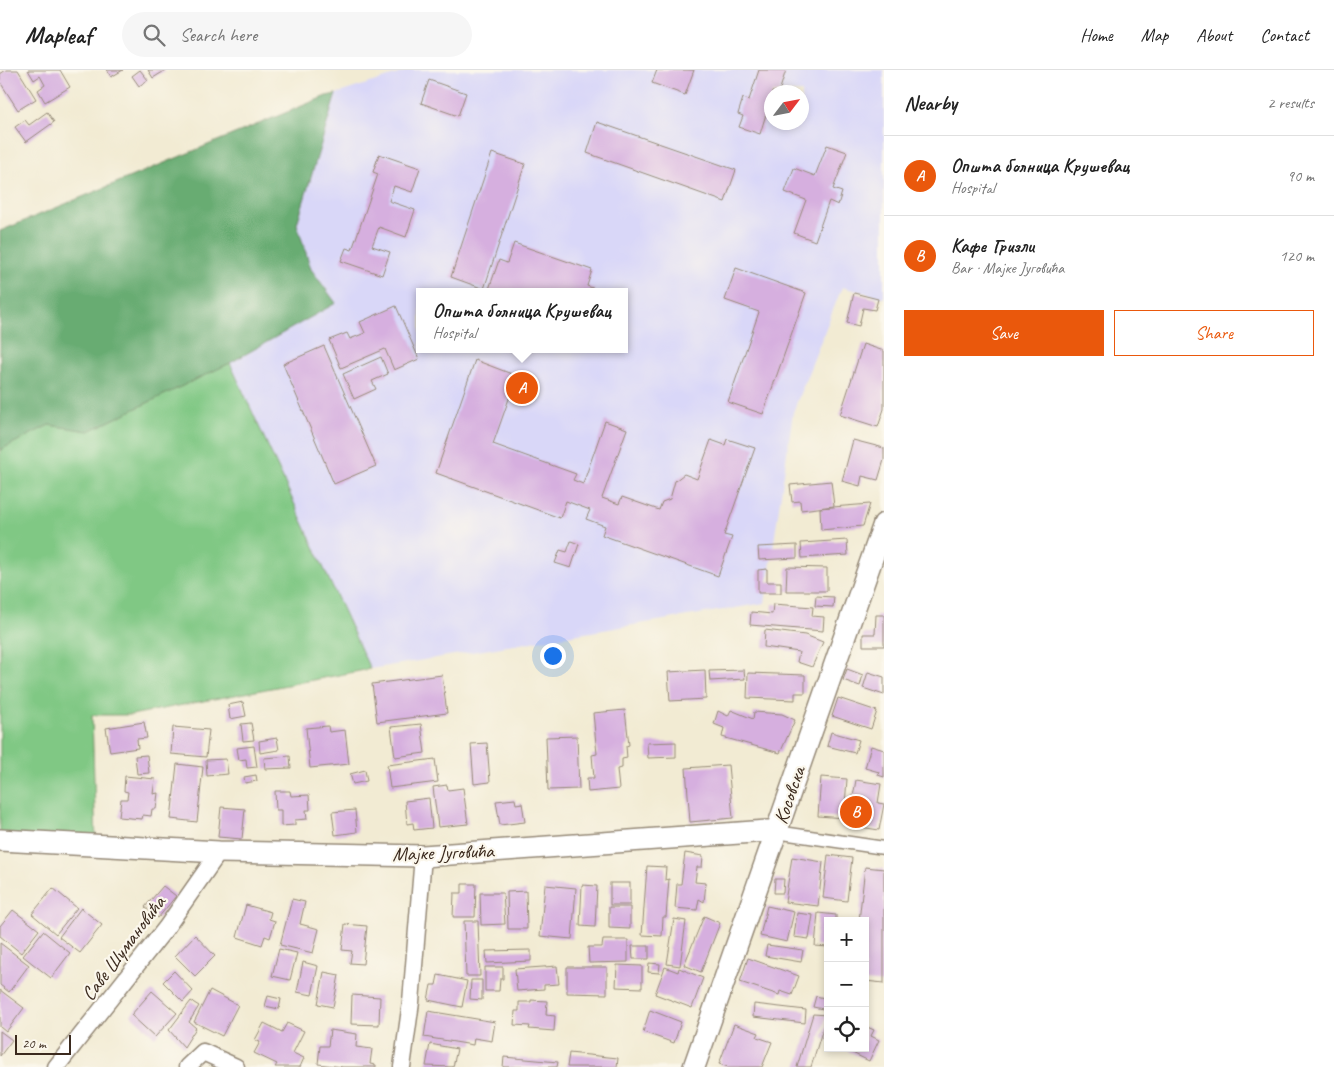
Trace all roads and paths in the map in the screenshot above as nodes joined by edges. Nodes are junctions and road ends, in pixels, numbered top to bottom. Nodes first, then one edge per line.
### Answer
1 (884, 524) edge
2 (776, 832) junction
3 (0, 840) edge
4 (884, 848) edge
5 (220, 852) junction
6 (423, 856) junction
7 (56, 1067) edge
8 (187, 1067) edge
9 (236, 1067) edge
10 (402, 1067) edge
11 (694, 1067) edge

1 - 2 street, Косовска
2 - 4 street, Мајке Југовића
2 - 6 street, Мајке Југовића
2 - 11 street, Косовска
3 - 5 street, Мајке Југовића
5 - 6 street, Мајке Југовића
5 - 7 street, Саве Шумановића
6 - 10 street
8 - 9 street

